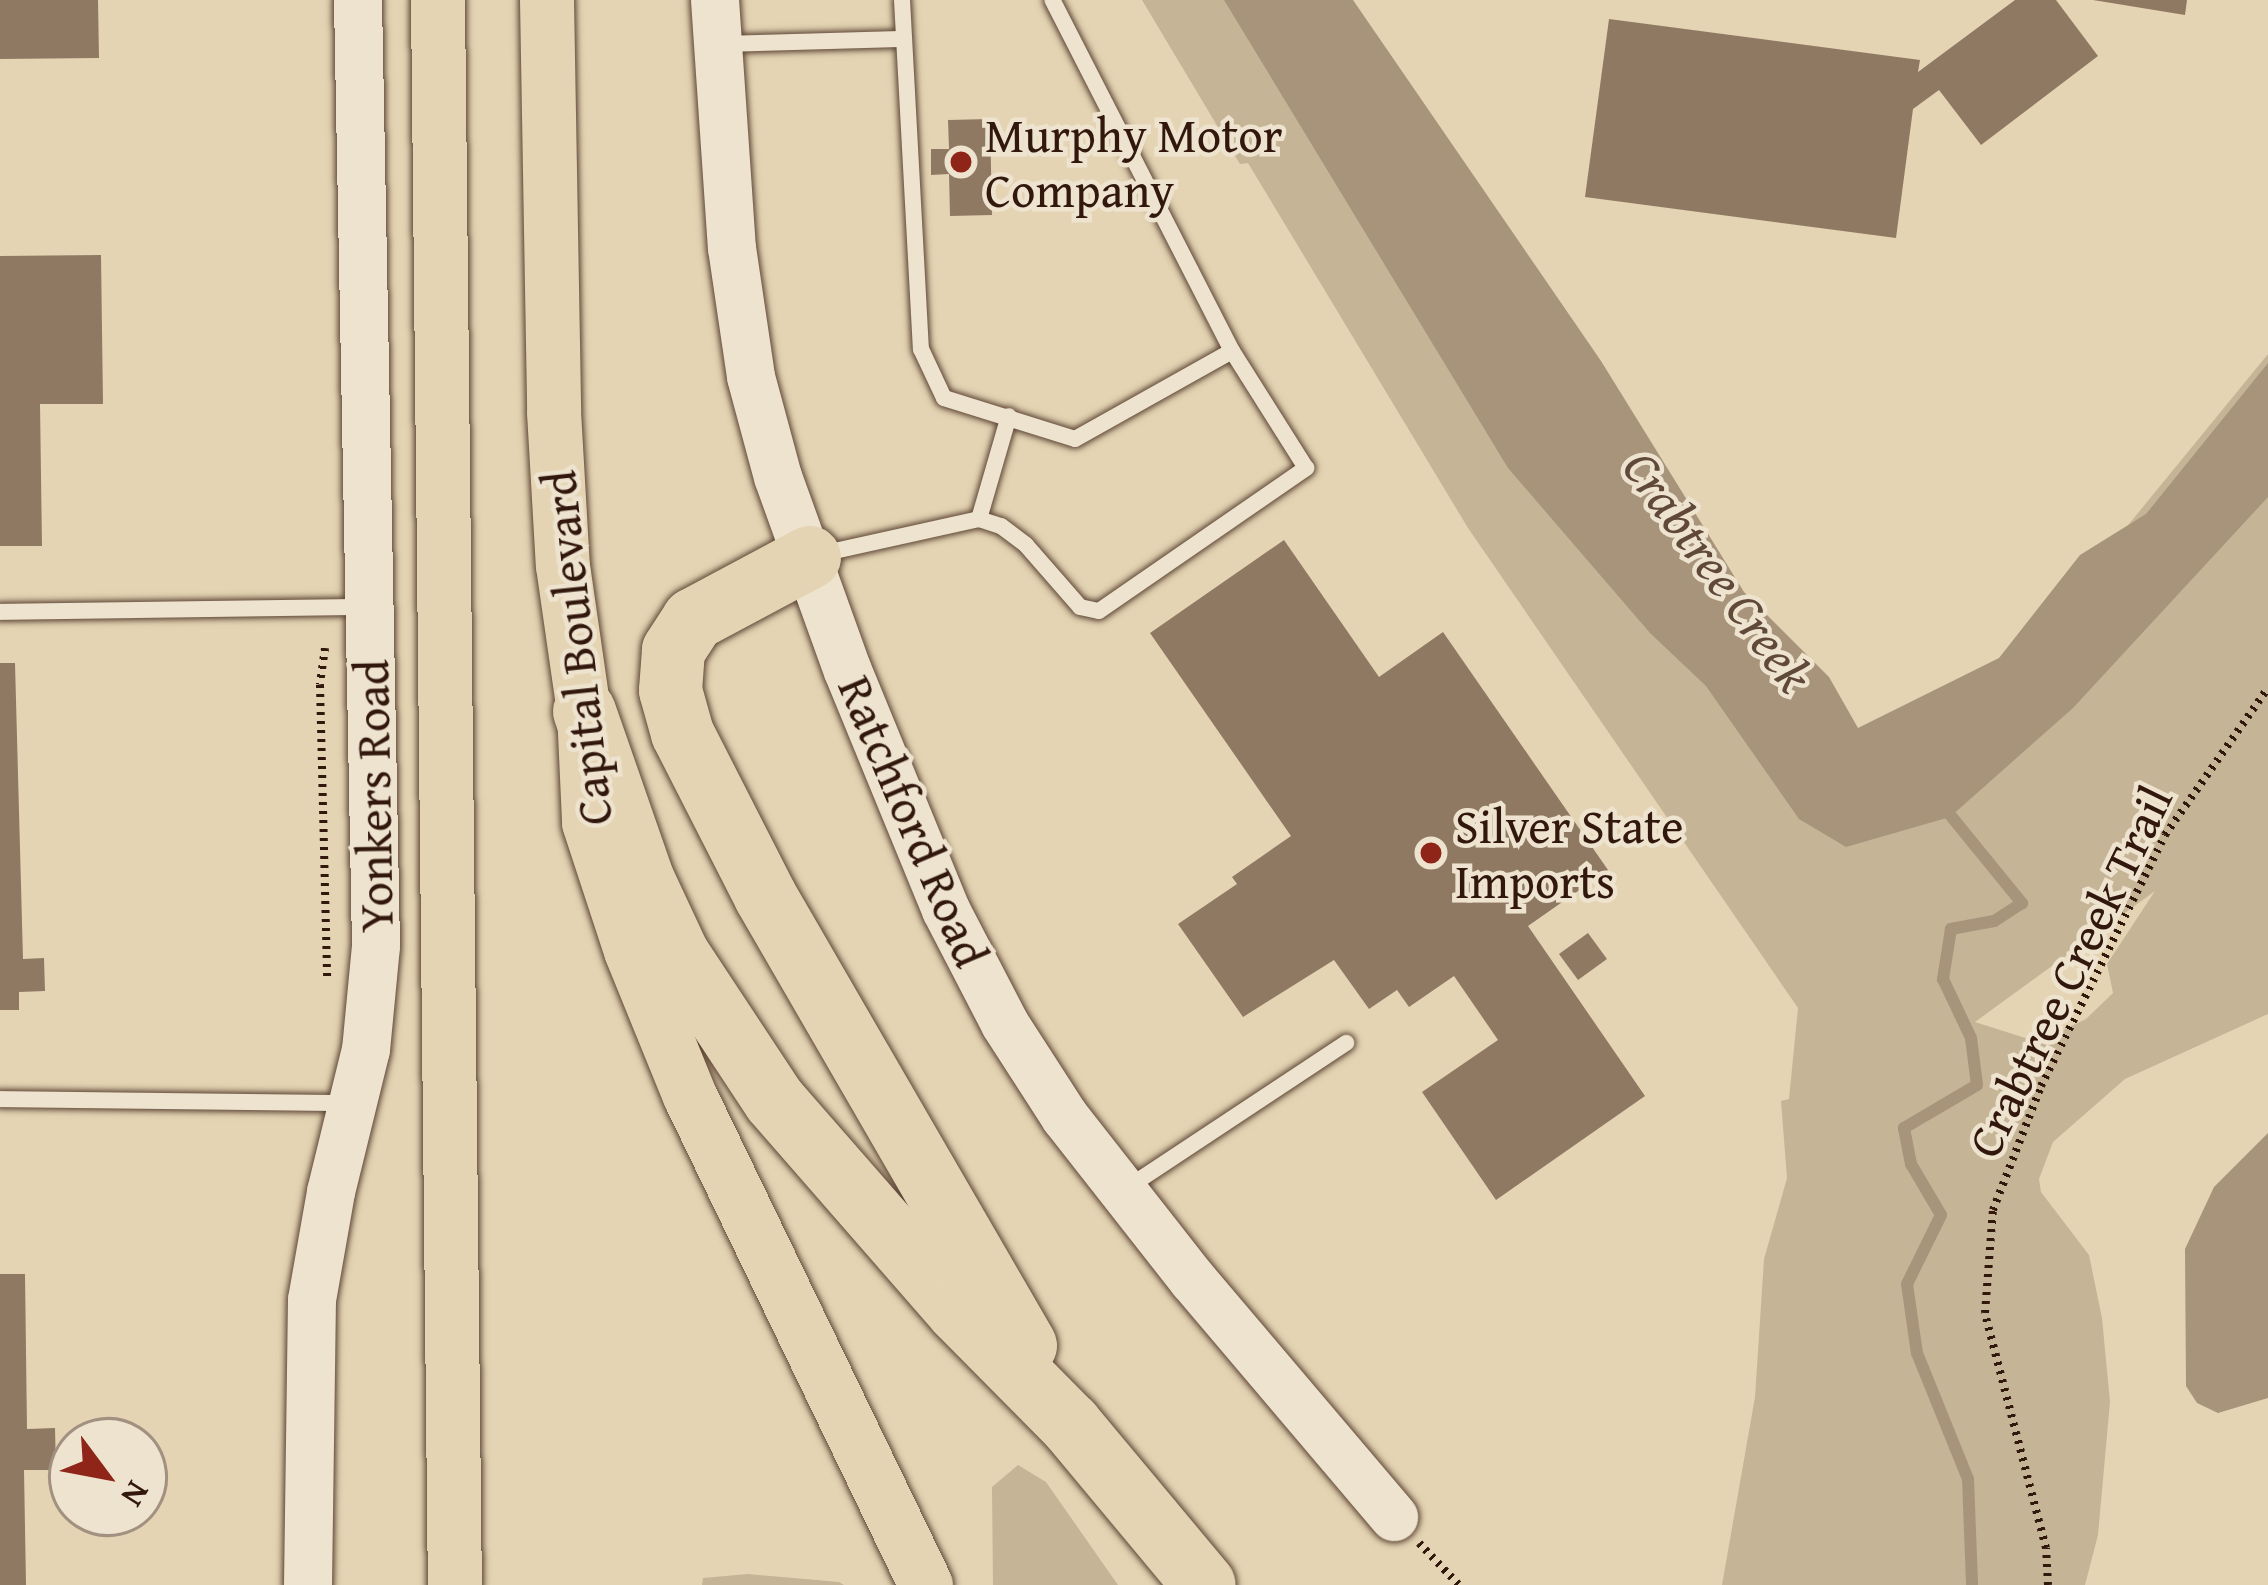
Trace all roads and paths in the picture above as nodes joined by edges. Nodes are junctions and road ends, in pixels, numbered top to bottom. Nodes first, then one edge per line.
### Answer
1 (358, 0) edge
2 (438, 0) edge
3 (547, 0) edge
4 (902, 0) edge
5 (1052, 0) edge
6 (716, 22) edge
7 (901, 39) junction
8 (1232, 351) junction
9 (1009, 416) junction
10 (979, 519) junction
11 (809, 556) junction
12 (371, 607) junction
13 (0, 612) edge
14 (326, 633) dead end
15 (2268, 688) edge
16 (584, 711) junction
17 (327, 990) dead end
18 (1346, 1043) dead end
19 (0, 1099) edge
20 (355, 1104) junction
21 (1122, 1192) junction
22 (1070, 1424) junction
23 (1394, 1517) joint
24 (308, 1585) edge
25 (455, 1585) edge
26 (926, 1585) edge
27 (1204, 1585) edge
28 (1459, 1585) edge
29 (2048, 1585) edge

1 - 12 street, Yonkers Road
2 - 25 main road
3 - 16 main road, Capital Boulevard
4 - 7 lane
5 - 8 lane
6 - 7 lane
6 - 11 street, Ratchford Road
7 - 9 lane
8 - 9 lane
8 - 10 lane
9 - 10 lane
10 - 11 lane
11 - 21 street, Ratchford Road
11 - 22 highway
12 - 13 lane
12 - 20 street, Yonkers Road
14 - 17 path
15 - 29 path, Crabtree Creek Trail
16 - 22 highway
16 - 26 main road, Capital Boulevard
18 - 21 lane
19 - 20 lane
20 - 24 street, Yonkers Road
21 - 23 street, Ratchford Road
22 - 27 highway
23 - 28 path

